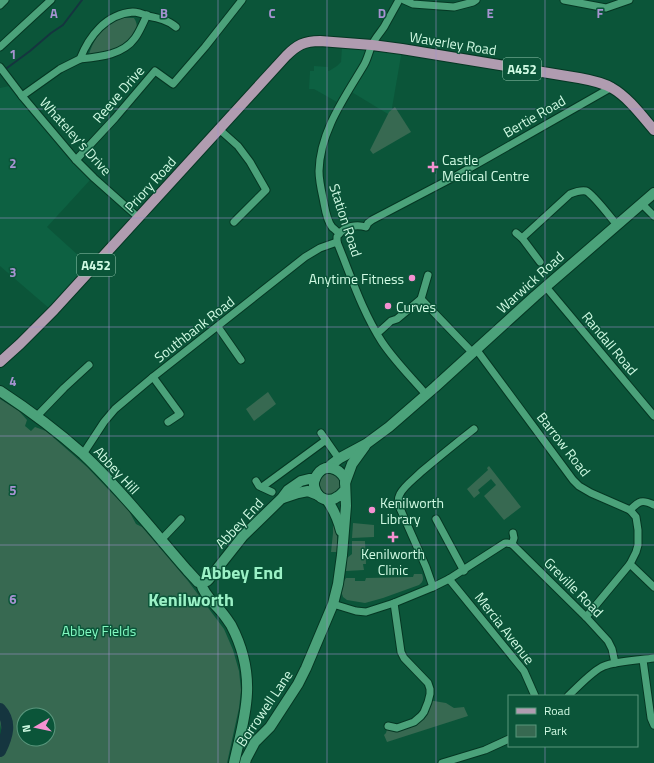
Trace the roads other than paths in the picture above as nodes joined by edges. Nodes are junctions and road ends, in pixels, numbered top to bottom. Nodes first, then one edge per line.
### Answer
1 (5, 0) edge
2 (51, 0) edge
3 (242, 0) edge
4 (399, 0) edge
5 (404, 0) edge
6 (476, 0) edge
7 (564, 0) edge
8 (629, 0) edge
9 (584, 2) edge
10 (0, 5) edge
11 (147, 15) junction
12 (176, 27) dead end
13 (372, 45) junction
14 (0, 47) edge
15 (80, 59) junction
16 (0, 67) edge
17 (612, 87) junction
18 (22, 96) junction
19 (219, 129) junction
20 (654, 130) edge
21 (76, 160) junction
22 (654, 193) edge
23 (642, 204) junction
24 (654, 216) edge
25 (139, 218) junction
26 (234, 222) dead end
27 (617, 225) junction
28 (339, 234) junction
29 (337, 242) junction
30 (540, 262) dead end
31 (428, 275) dead end
32 (546, 287) junction
33 (421, 299) junction
34 (218, 327) junction
35 (380, 331) dead end
36 (473, 349) junction
37 (241, 360) dead end
38 (0, 362) edge
39 (89, 365) dead end
40 (154, 377) junction
41 (0, 392) edge
42 (425, 393) junction
43 (37, 416) junction
44 (654, 416) edge
45 (168, 422) dead end
46 (474, 429) dead end
47 (321, 433) dead end
48 (326, 440) junction
49 (366, 444) junction
50 (83, 454) junction
51 (337, 456) dead end
52 (326, 468) junction
53 (315, 479) junction
54 (256, 481) dead end
55 (262, 487) junction
56 (345, 487) junction
57 (272, 492) dead end
58 (322, 497) junction
59 (282, 498) junction
60 (654, 505) edge
61 (630, 510) junction
62 (182, 519) dead end
63 (436, 520) dead end
64 (513, 533) dead end
65 (342, 538) junction
66 (161, 540) junction
67 (512, 544) junction
68 (630, 564) junction
69 (464, 571) junction
70 (449, 579) junction
71 (200, 583) junction
72 (433, 587) junction
73 (654, 587) edge
74 (394, 603) junction
75 (333, 604) junction
76 (586, 617) junction
77 (654, 658) edge
78 (643, 660) junction
79 (615, 663) junction
80 (535, 695) edge
81 (569, 695) edge
82 (654, 725) edge
83 (388, 726) dead end
84 (508, 738) edge
85 (234, 763) edge
86 (246, 763) edge
87 (442, 763) edge

1 - 10 street
2 - 14 street
3 - 21 street, Reeve Drive
4 - 13 street, Station Road
5 - 6 street
7 - 9 street
8 - 9 street
11 - 12 street
11 - 15 street
11 - 15 street
13 - 17 main road, Waverley Road / A452
13 - 19 main road, Priory Road / A452
13 - 28 street, Station Road
15 - 18 street
16 - 18 street, Whateley's Drive
17 - 20 main road, Waverley Road / A452
17 - 28 street, Bertie Road
18 - 21 street, Whateley's Drive
19 - 25 main road, Priory Road / A452
19 - 26 street
21 - 25 street, Whateley's Drive
22 - 23 main road, Warwick Road
23 - 24 street
23 - 27 main road, Warwick Road
25 - 38 main road, Priory Road / A452
27 - 30 street
27 - 32 main road, Warwick Road
28 - 29 street, Station Road
29 - 34 street, Southbank Road
29 - 42 street, Station Road
31 - 33 street
32 - 36 main road, Warwick Road
32 - 44 street, Randall Road
33 - 35 street
33 - 36 street, Barrow Road
34 - 37 street
34 - 40 street, Southbank Road
36 - 42 main road, Warwick Road
36 - 61 street, Barrow Road
39 - 43 street
40 - 45 street
40 - 50 street, Southbank Road
41 - 43 main road, Abbey Hill
42 - 49 main road, Warwick Road
43 - 50 main road, Abbey Hill
46 - 72 street
47 - 48 street
48 - 51 street
48 - 55 street
49 - 52 main road
49 - 56 main road
50 - 66 main road, Abbey Hill
52 - 53 main road
52 - 56 main road
53 - 58 main road
53 - 59 main road, Abbey End
54 - 55 street
55 - 57 street
56 - 58 main road
56 - 65 main road
58 - 59 main road, Abbey End
58 - 65 main road
59 - 71 main road, Abbey End
60 - 61 street
61 - 68 street
62 - 66 street
63 - 69 street
64 - 67 street
65 - 75 main road, Borrowell Lane
66 - 71 main road, Abbey Hill
67 - 69 street
67 - 76 street, Greville Road
68 - 73 street
68 - 76 street
69 - 70 street
70 - 72 street
70 - 80 street, Mercia Avenue
71 - 85 main road, Abbey Hill
72 - 74 street
74 - 75 street
74 - 83 street
75 - 86 main road, Borrowell Lane
76 - 79 street, Greville Road
77 - 78 street
78 - 79 street
78 - 82 street
79 - 81 street
84 - 87 street

